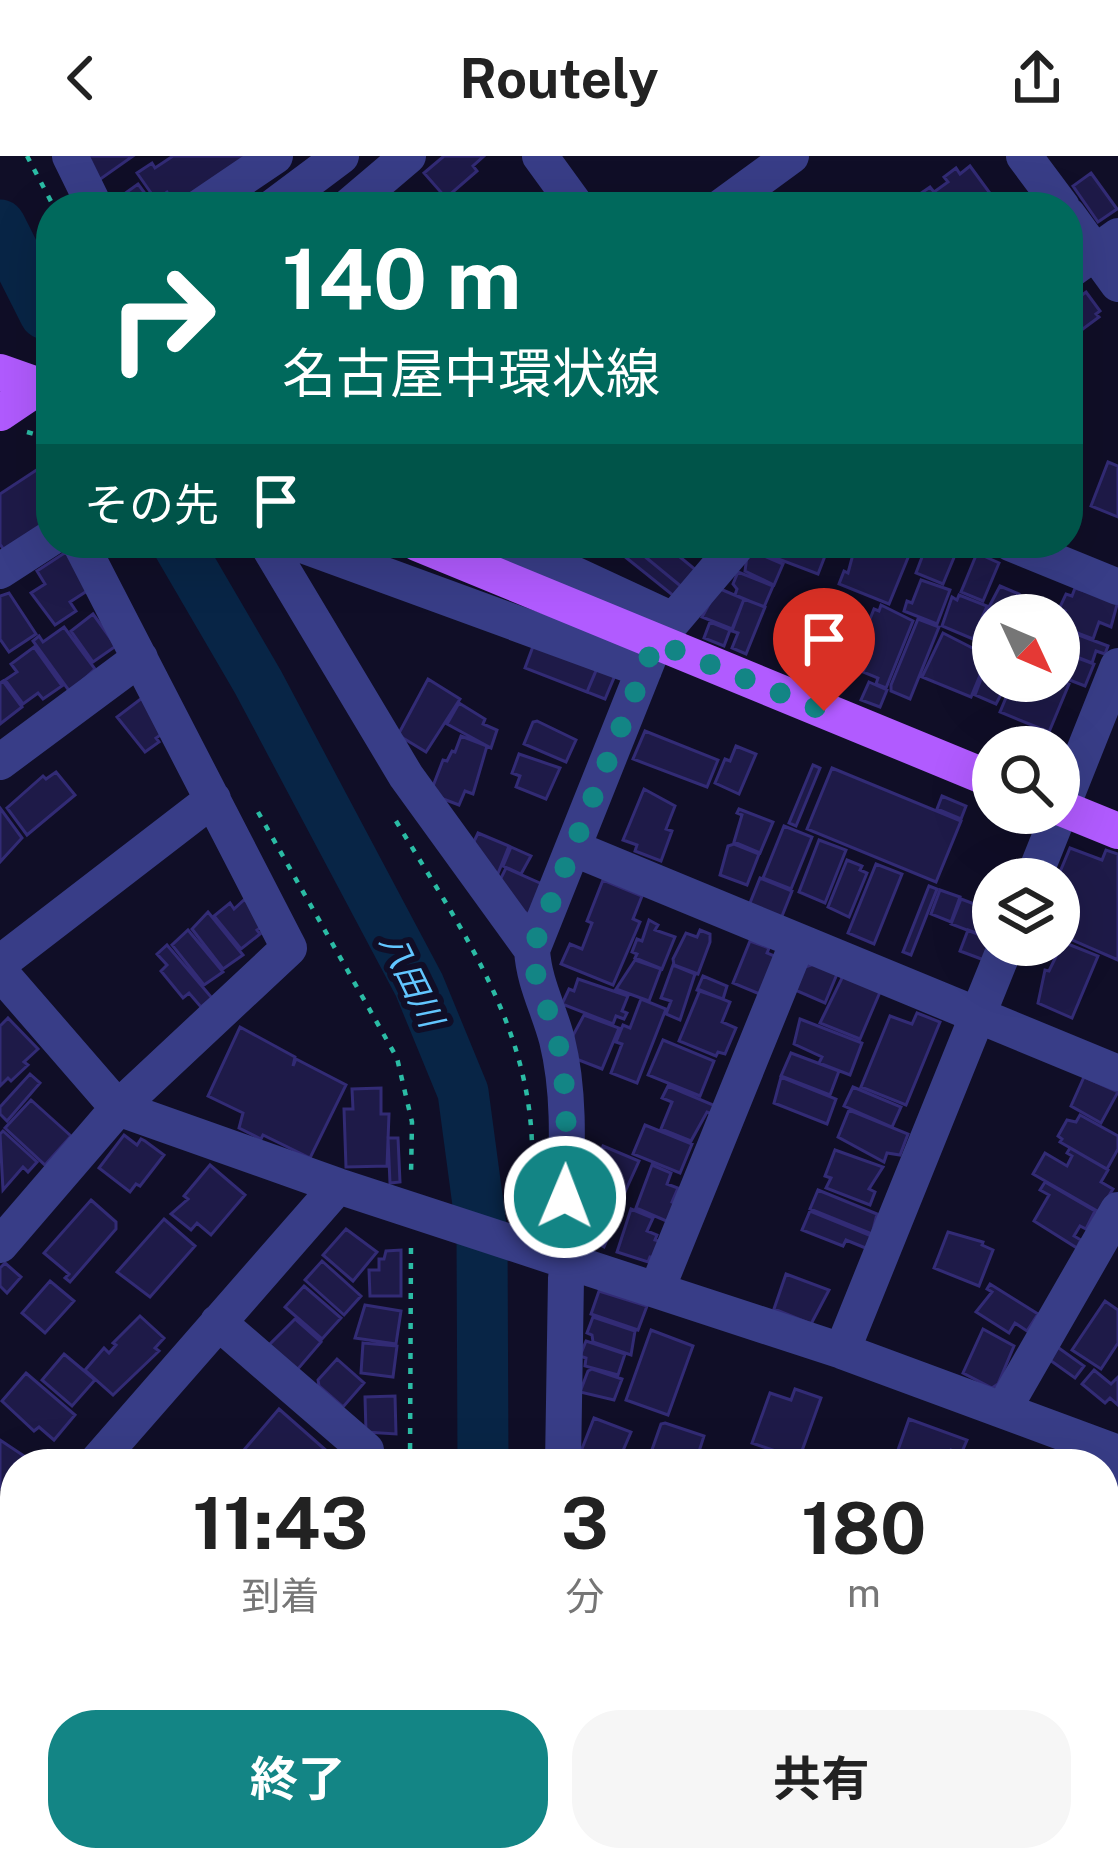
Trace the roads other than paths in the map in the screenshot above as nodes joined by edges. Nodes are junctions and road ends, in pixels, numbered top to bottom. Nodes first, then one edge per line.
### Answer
1 (70, 156) edge
2 (275, 156) edge
3 (340, 156) edge
4 (408, 156) edge
5 (539, 156) edge
6 (791, 156) edge
7 (1024, 156) edge
8 (88, 192) edge
9 (222, 192) edge
10 (293, 192) edge
11 (366, 192) edge
12 (566, 192) edge
13 (742, 192) edge
14 (1051, 192) edge
15 (1094, 254) edge
16 (1118, 284) edge
17 (0, 372) edge
18 (36, 381) edge
19 (36, 391) edge
20 (0, 412) edge
21 (36, 548) edge
22 (88, 558) edge
23 (276, 558) edge
24 (350, 558) edge
25 (453, 558) edge
26 (529, 558) edge
27 (727, 558) edge
28 (1047, 558) edge
29 (0, 571) edge
30 (1118, 587) edge
31 (657, 644) junction
32 (140, 658) junction
33 (1118, 666) edge
34 (1080, 758) edge
35 (0, 762) edge
36 (972, 772) edge
37 (213, 799) junction
38 (1080, 815) edge
39 (1118, 831) edge
40 (575, 849) junction
41 (797, 944) junction
42 (532, 950) junction
43 (997, 966) edge
44 (0, 968) edge
45 (976, 1016) junction
46 (1118, 1073) edge
47 (118, 1108) junction
48 (338, 1186) junction
49 (1118, 1210) edge
50 (564, 1238) dead end
51 (0, 1244) edge
52 (566, 1278) dead end
53 (657, 1289) junction
54 (218, 1322) junction
55 (842, 1351) junction
56 (1003, 1410) junction
57 (108, 1449) edge
58 (365, 1449) edge
59 (562, 1449) edge
60 (1105, 1449) edge

1 - 8 street
2 - 9 street
3 - 10 street
4 - 11 street
5 - 12 street
6 - 13 street
7 - 14 street
15 - 16 street
17 - 18 main road
19 - 20 main road
21 - 29 street
22 - 32 street
23 - 42 street
24 - 31 street
25 - 31 main road
26 - 31 street
27 - 31 street
28 - 30 street
31 - 36 main road
31 - 40 street
32 - 35 street
32 - 37 street
33 - 34 street
37 - 44 street
37 - 47 street
38 - 39 main road
40 - 41 street
40 - 42 street
41 - 45 street
41 - 53 street
42 - 50 street
43 - 45 street
44 - 47 street
45 - 46 street
45 - 55 street
47 - 48 street
47 - 51 street
48 - 53 street
48 - 54 street
49 - 56 street
52 - 59 street
53 - 55 street
54 - 57 street
54 - 58 street
55 - 56 street
56 - 60 street

